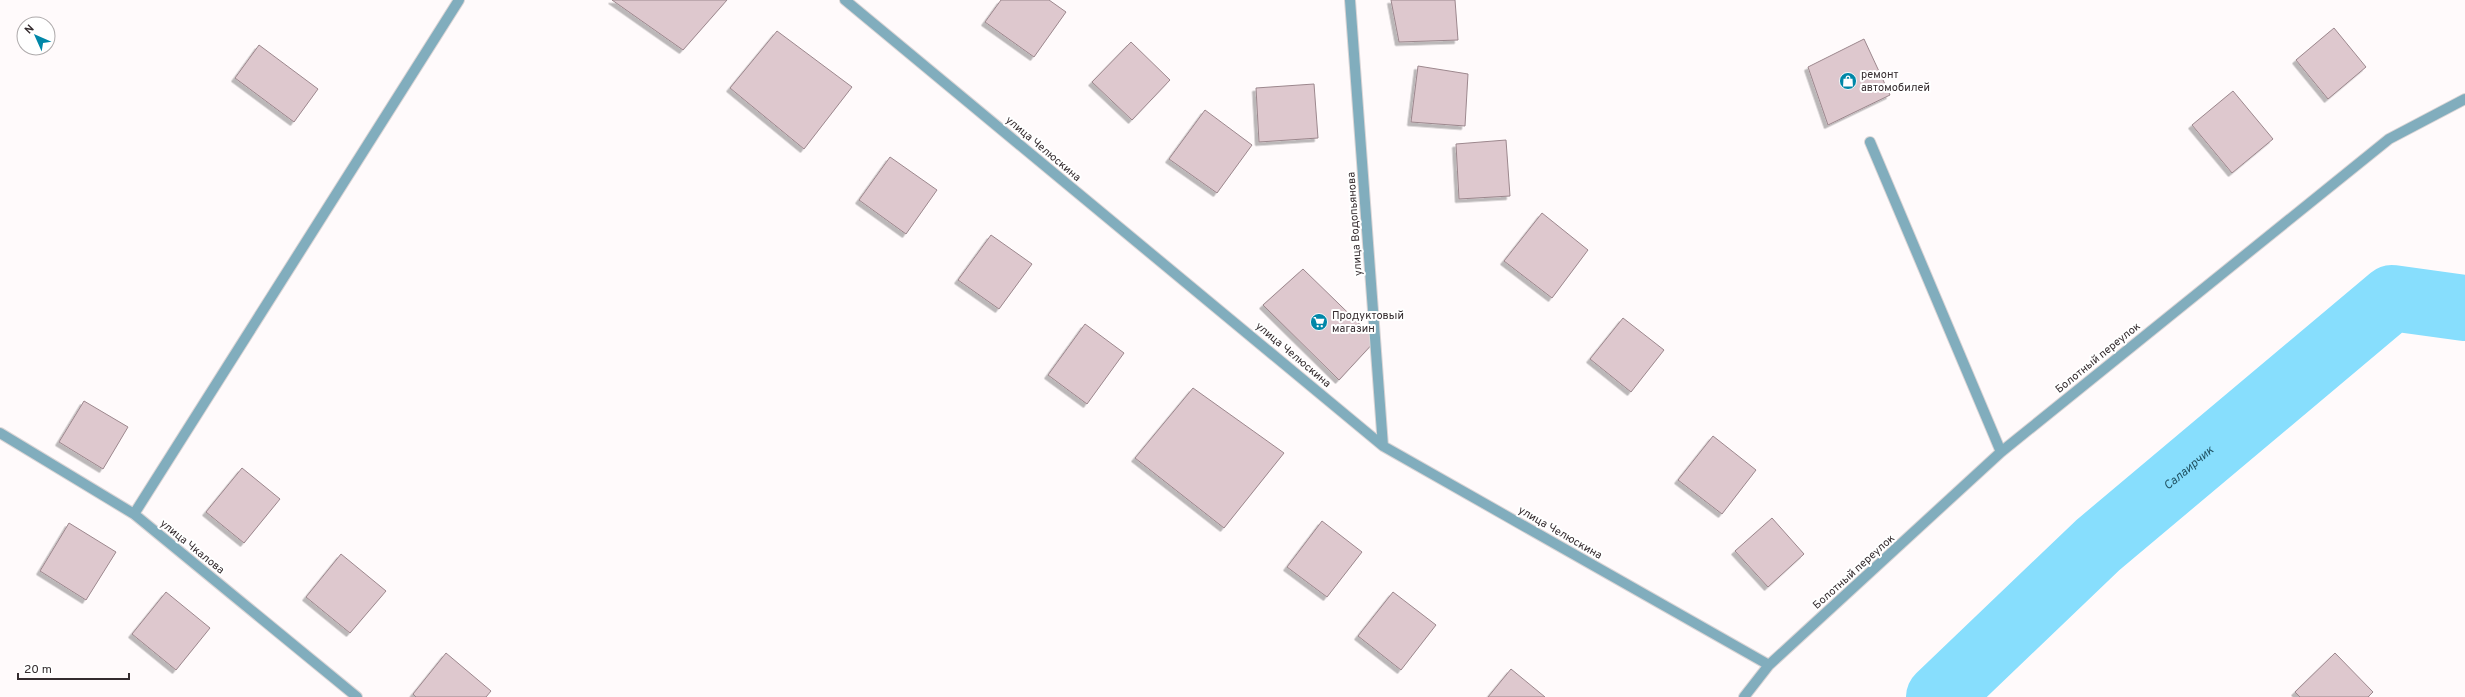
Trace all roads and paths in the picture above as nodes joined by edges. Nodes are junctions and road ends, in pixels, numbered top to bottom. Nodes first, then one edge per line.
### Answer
1 (460, 0) edge
2 (845, 0) edge
3 (1350, 0) edge
4 (2465, 99) edge
5 (1870, 142) dead end
6 (0, 433) edge
7 (1383, 446) junction
8 (2001, 452) junction
9 (134, 514) junction
10 (1769, 665) junction
11 (357, 697) edge
12 (1744, 697) edge

1 - 9 lane
2 - 7 lane, улица Челюскина
3 - 7 lane, улица Водопьянова
4 - 8 lane, Болотный переулок
5 - 8 lane
6 - 9 lane, улица Чкалова
7 - 10 lane, улица Челюскина
8 - 10 lane, Болотный переулок
9 - 11 lane, улица Чкалова
10 - 12 lane, Болотный переулок

